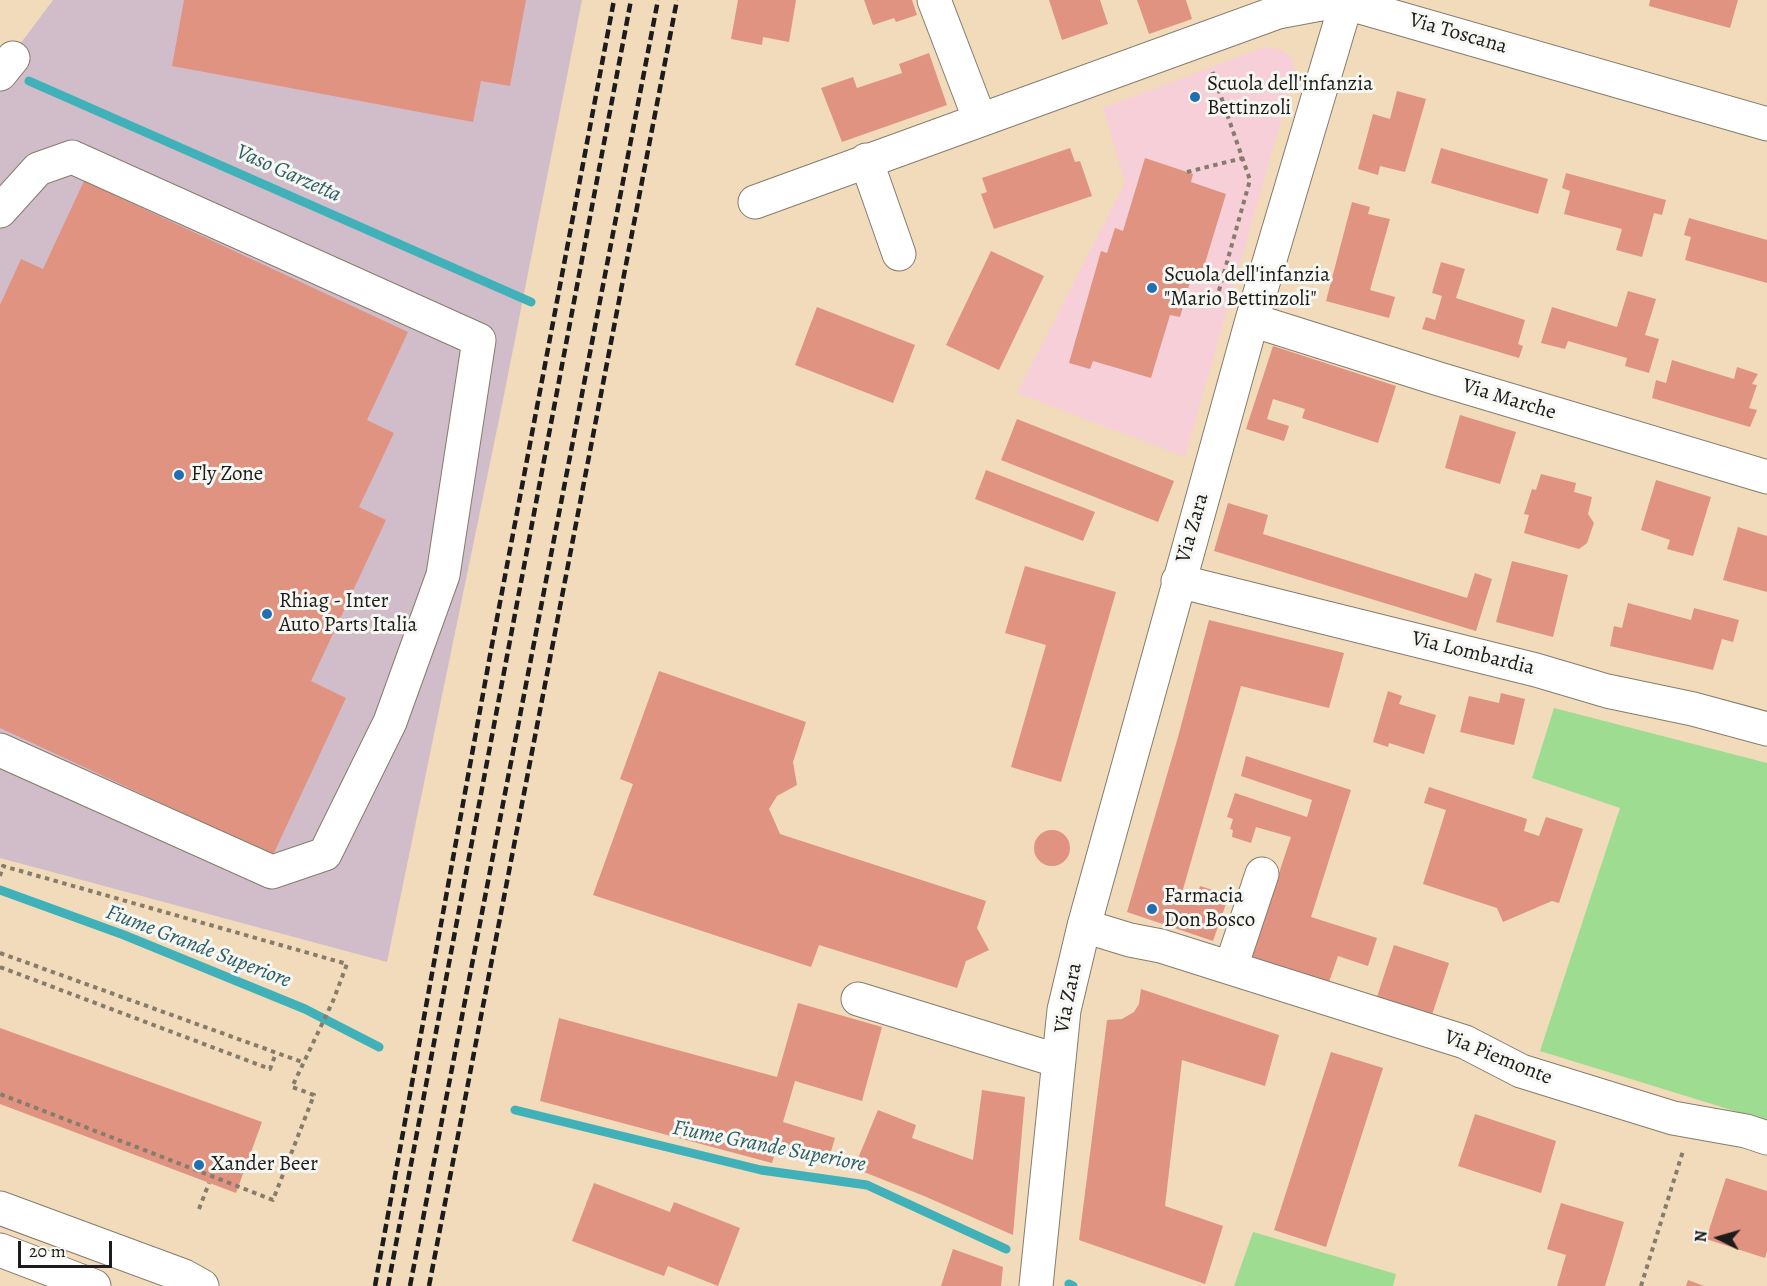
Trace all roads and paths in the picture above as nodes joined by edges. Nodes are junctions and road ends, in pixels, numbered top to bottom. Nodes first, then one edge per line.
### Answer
1 (934, 0) edge
2 (1346, 1) edge
3 (1211, 68) dead end
4 (980, 120) junction
5 (1767, 124) edge
6 (1243, 158) junction
7 (866, 160) junction
8 (1187, 172) dead end
9 (755, 202) dead end
10 (0, 211) edge
11 (899, 254) dead end
12 (1186, 296) dead end
13 (1252, 320) junction
14 (1767, 477) edge
15 (1178, 581) junction
16 (1767, 729) edge
17 (0, 750) edge
18 (1, 874) edge
19 (1262, 874) dead end
20 (1084, 926) junction
21 (0, 953) edge
22 (0, 967) edge
23 (1231, 967) junction
24 (858, 999) dead end
25 (276, 1053) junction
26 (1059, 1061) junction
27 (302, 1062) junction
28 (0, 1094) edge
29 (1693, 1122) junction
30 (1767, 1138) edge
31 (209, 1183) dead end
32 (0, 1208) edge
33 (199, 1209) dead end
34 (0, 1250) edge
35 (94, 1286) edge
36 (202, 1286) edge
37 (1036, 1286) edge
38 (1641, 1286) edge

1 - 4 street
2 - 4 street, Via Toscana
2 - 5 street, Via Toscana
2 - 13 street, Via Zara
3 - 6 path
4 - 7 street, Via Toscana
6 - 8 path
6 - 12 path
7 - 9 street, Via Toscana
7 - 11 street
10 - 17 street
13 - 14 street, Via Marche
13 - 15 street, Via Zara
15 - 16 street, Via Lombardia
15 - 20 street, Via Zara
18 - 27 path
19 - 23 street
20 - 23 street, Via Piemonte
20 - 26 street, Via Zara
21 - 25 path
22 - 25 path
23 - 29 street, Via Piemonte
24 - 26 street, Via Zara
25 - 27 path
26 - 37 street, Via Zara
27 - 28 path
29 - 30 street, Via Piemonte
29 - 38 path
31 - 33 path
32 - 36 street
34 - 35 street

